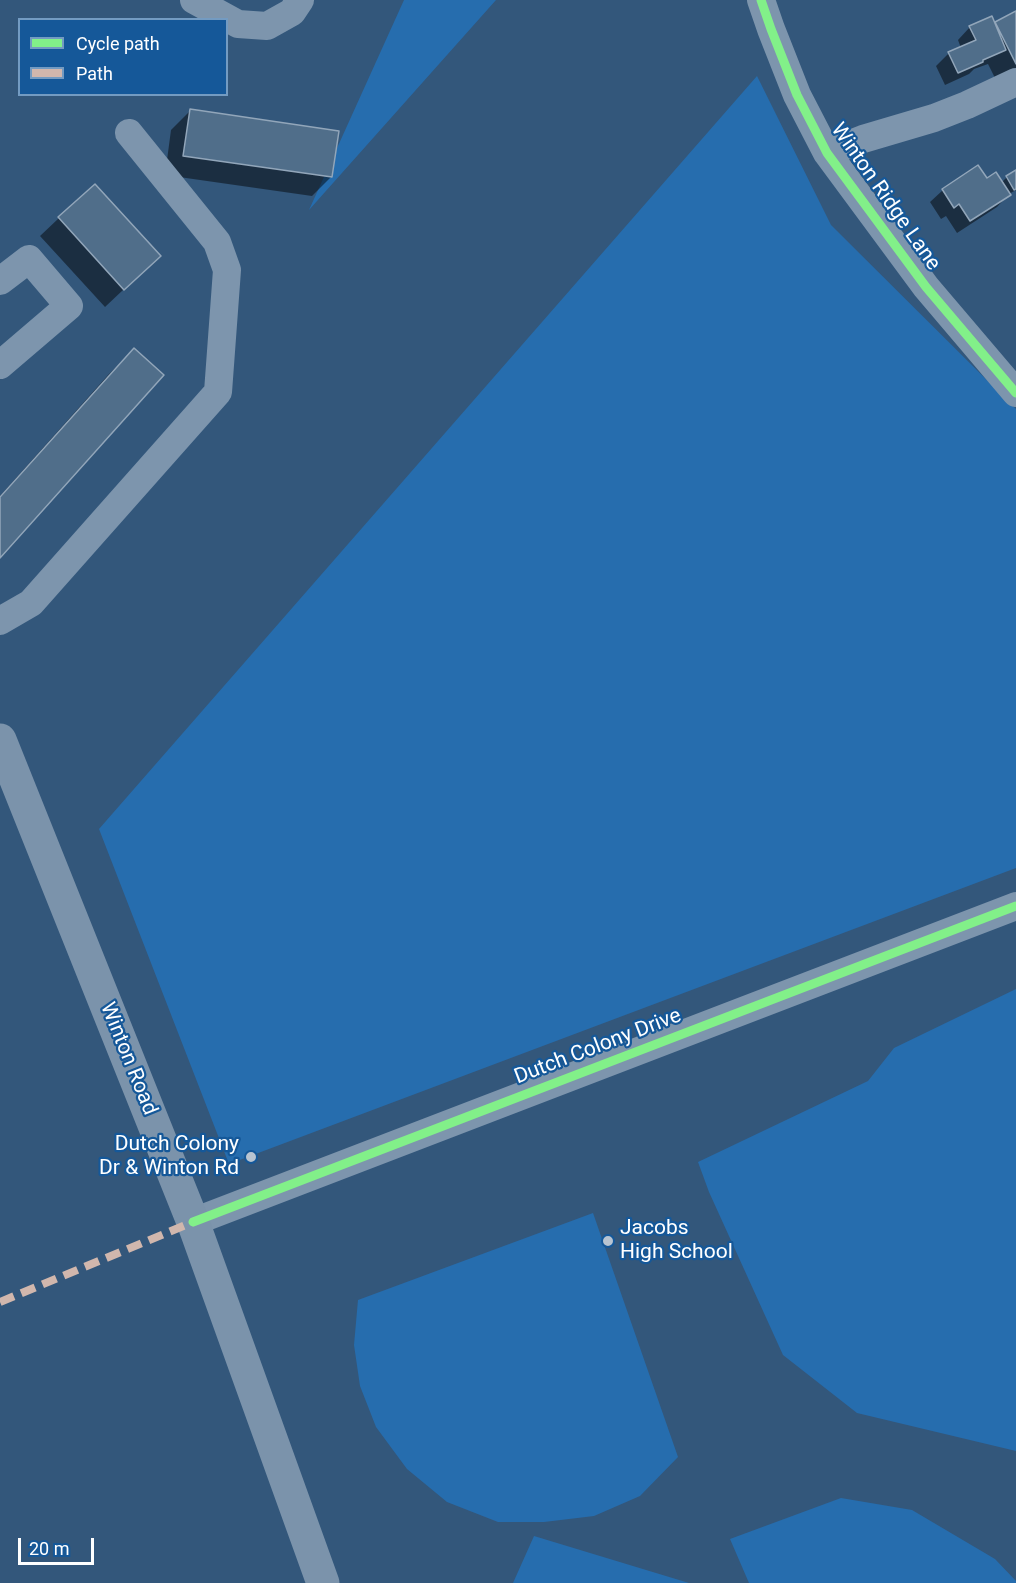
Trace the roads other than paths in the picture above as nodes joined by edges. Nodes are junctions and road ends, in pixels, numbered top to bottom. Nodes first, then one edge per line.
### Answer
1 (194, 0) edge
2 (300, 0) edge
3 (761, 0) edge
4 (227, 18) edge
5 (228, 19) edge
6 (1016, 82) edge
7 (129, 133) dead end
8 (827, 153) junction
9 (0, 280) edge
10 (0, 365) edge
11 (1016, 393) edge
12 (0, 621) edge
13 (0, 740) edge
14 (1016, 906) edge
15 (193, 1222) junction
16 (323, 1583) edge

1 - 4 street
2 - 5 street
3 - 8 street, Winton Ridge Lane
6 - 8 street
7 - 12 street
8 - 11 street, Winton Ridge Lane
9 - 10 street
13 - 15 main road, Winton Road
14 - 15 street, Dutch Colony Drive
15 - 16 main road, Winton Road

